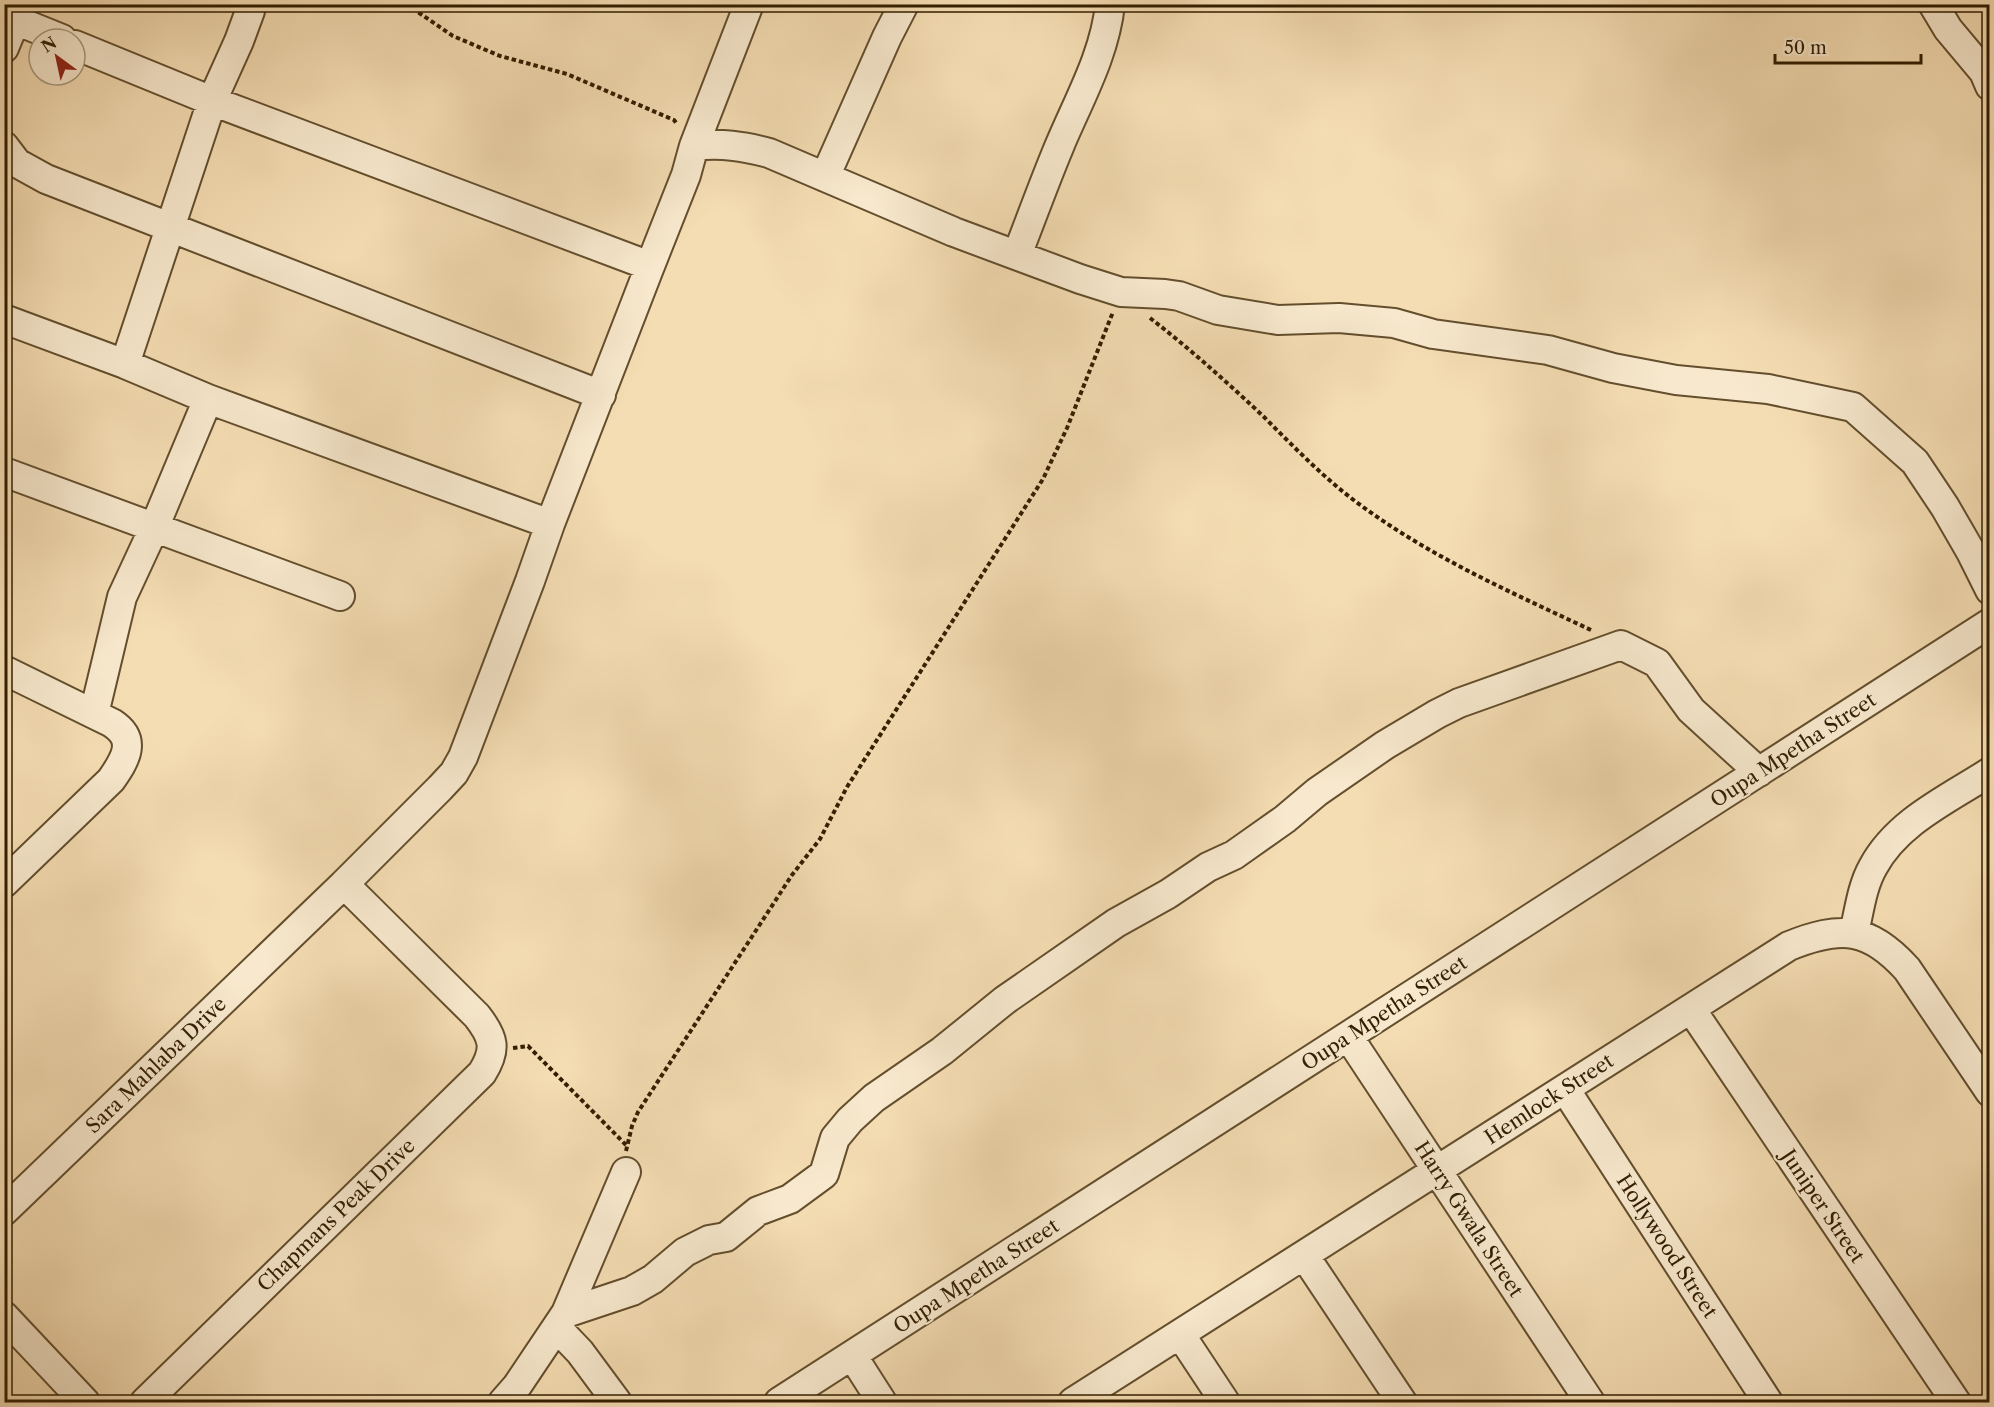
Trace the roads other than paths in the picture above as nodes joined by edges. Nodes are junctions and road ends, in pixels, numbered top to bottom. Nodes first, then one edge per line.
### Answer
1 (250, 4) edge
2 (749, 4) edge
3 (904, 4) edge
4 (1110, 4) edge
5 (1933, 4) edge
6 (19, 12) edge
7 (43, 27) edge
8 (4, 48) edge
9 (87, 50) edge
10 (1989, 86) edge
11 (212, 101) junction
12 (4, 146) edge
13 (694, 146) junction
14 (825, 177) junction
15 (171, 228) junction
16 (1017, 255) junction
17 (650, 266) junction
18 (4, 319) edge
19 (124, 364) junction
20 (601, 395) junction
21 (208, 399) junction
22 (4, 472) edge
23 (550, 524) junction
24 (154, 528) junction
25 (1989, 590) edge
26 (340, 596) dead end
27 (1989, 623) edge
28 (4, 670) edge
29 (94, 714) junction
30 (1759, 772) junction
31 (1989, 772) edge
32 (4, 884) edge
33 (344, 884) junction
34 (1854, 933) junction
35 (1691, 1009) junction
36 (1348, 1036) junction
37 (1565, 1089) junction
38 (1989, 1092) edge
39 (626, 1159) road end
40 (1437, 1171) junction
41 (4, 1211) edge
42 (1304, 1255) junction
43 (4, 1316) edge
44 (562, 1320) junction
45 (1180, 1334) junction
46 (852, 1355) junction
47 (86, 1402) edge
48 (145, 1402) edge
49 (503, 1402) edge
50 (617, 1402) edge
51 (779, 1402) edge
52 (882, 1402) edge
53 (1073, 1402) edge
54 (1225, 1402) edge
55 (1402, 1402) edge
56 (1590, 1402) edge
57 (1768, 1402) edge
58 (1956, 1402) edge

1 - 11 street
2 - 13 street, Sara Mahlaba Drive
3 - 14 street
4 - 16 street
5 - 10 street
6 - 7 street
6 - 8 street
9 - 11 street
11 - 15 street
11 - 17 street
12 - 15 street
13 - 14 street
13 - 17 street, Sara Mahlaba Drive
14 - 16 street
15 - 19 street
15 - 20 street
16 - 25 street
17 - 20 street, Sara Mahlaba Drive
18 - 19 street
19 - 21 street
20 - 23 street, Sara Mahlaba Drive
21 - 23 street
21 - 24 street
22 - 24 street
23 - 33 street, Sara Mahlaba Drive
24 - 26 street
24 - 29 street
27 - 30 street, Oupa Mpetha Street
28 - 29 street
29 - 32 street
30 - 36 street, Oupa Mpetha Street
30 - 44 street
31 - 34 street
33 - 41 street, Sara Mahlaba Drive
33 - 48 street, Chapmans Peak Drive
34 - 35 street, Hemlock Street
34 - 38 street, Hemlock Street
35 - 37 street, Hemlock Street
35 - 58 street, Juniper Street
36 - 40 street, Harry Gwala Street
36 - 46 street, Oupa Mpetha Street
37 - 40 street, Hemlock Street
37 - 57 street, Hollywood Street
39 - 44 street
40 - 42 street, Hemlock Street
40 - 56 street, Harry Gwala Street
42 - 45 street, Hemlock Street
42 - 55 street
43 - 47 street
44 - 49 street
44 - 50 street
45 - 53 street, Hemlock Street
45 - 54 street
46 - 51 street, Oupa Mpetha Street
46 - 52 street

